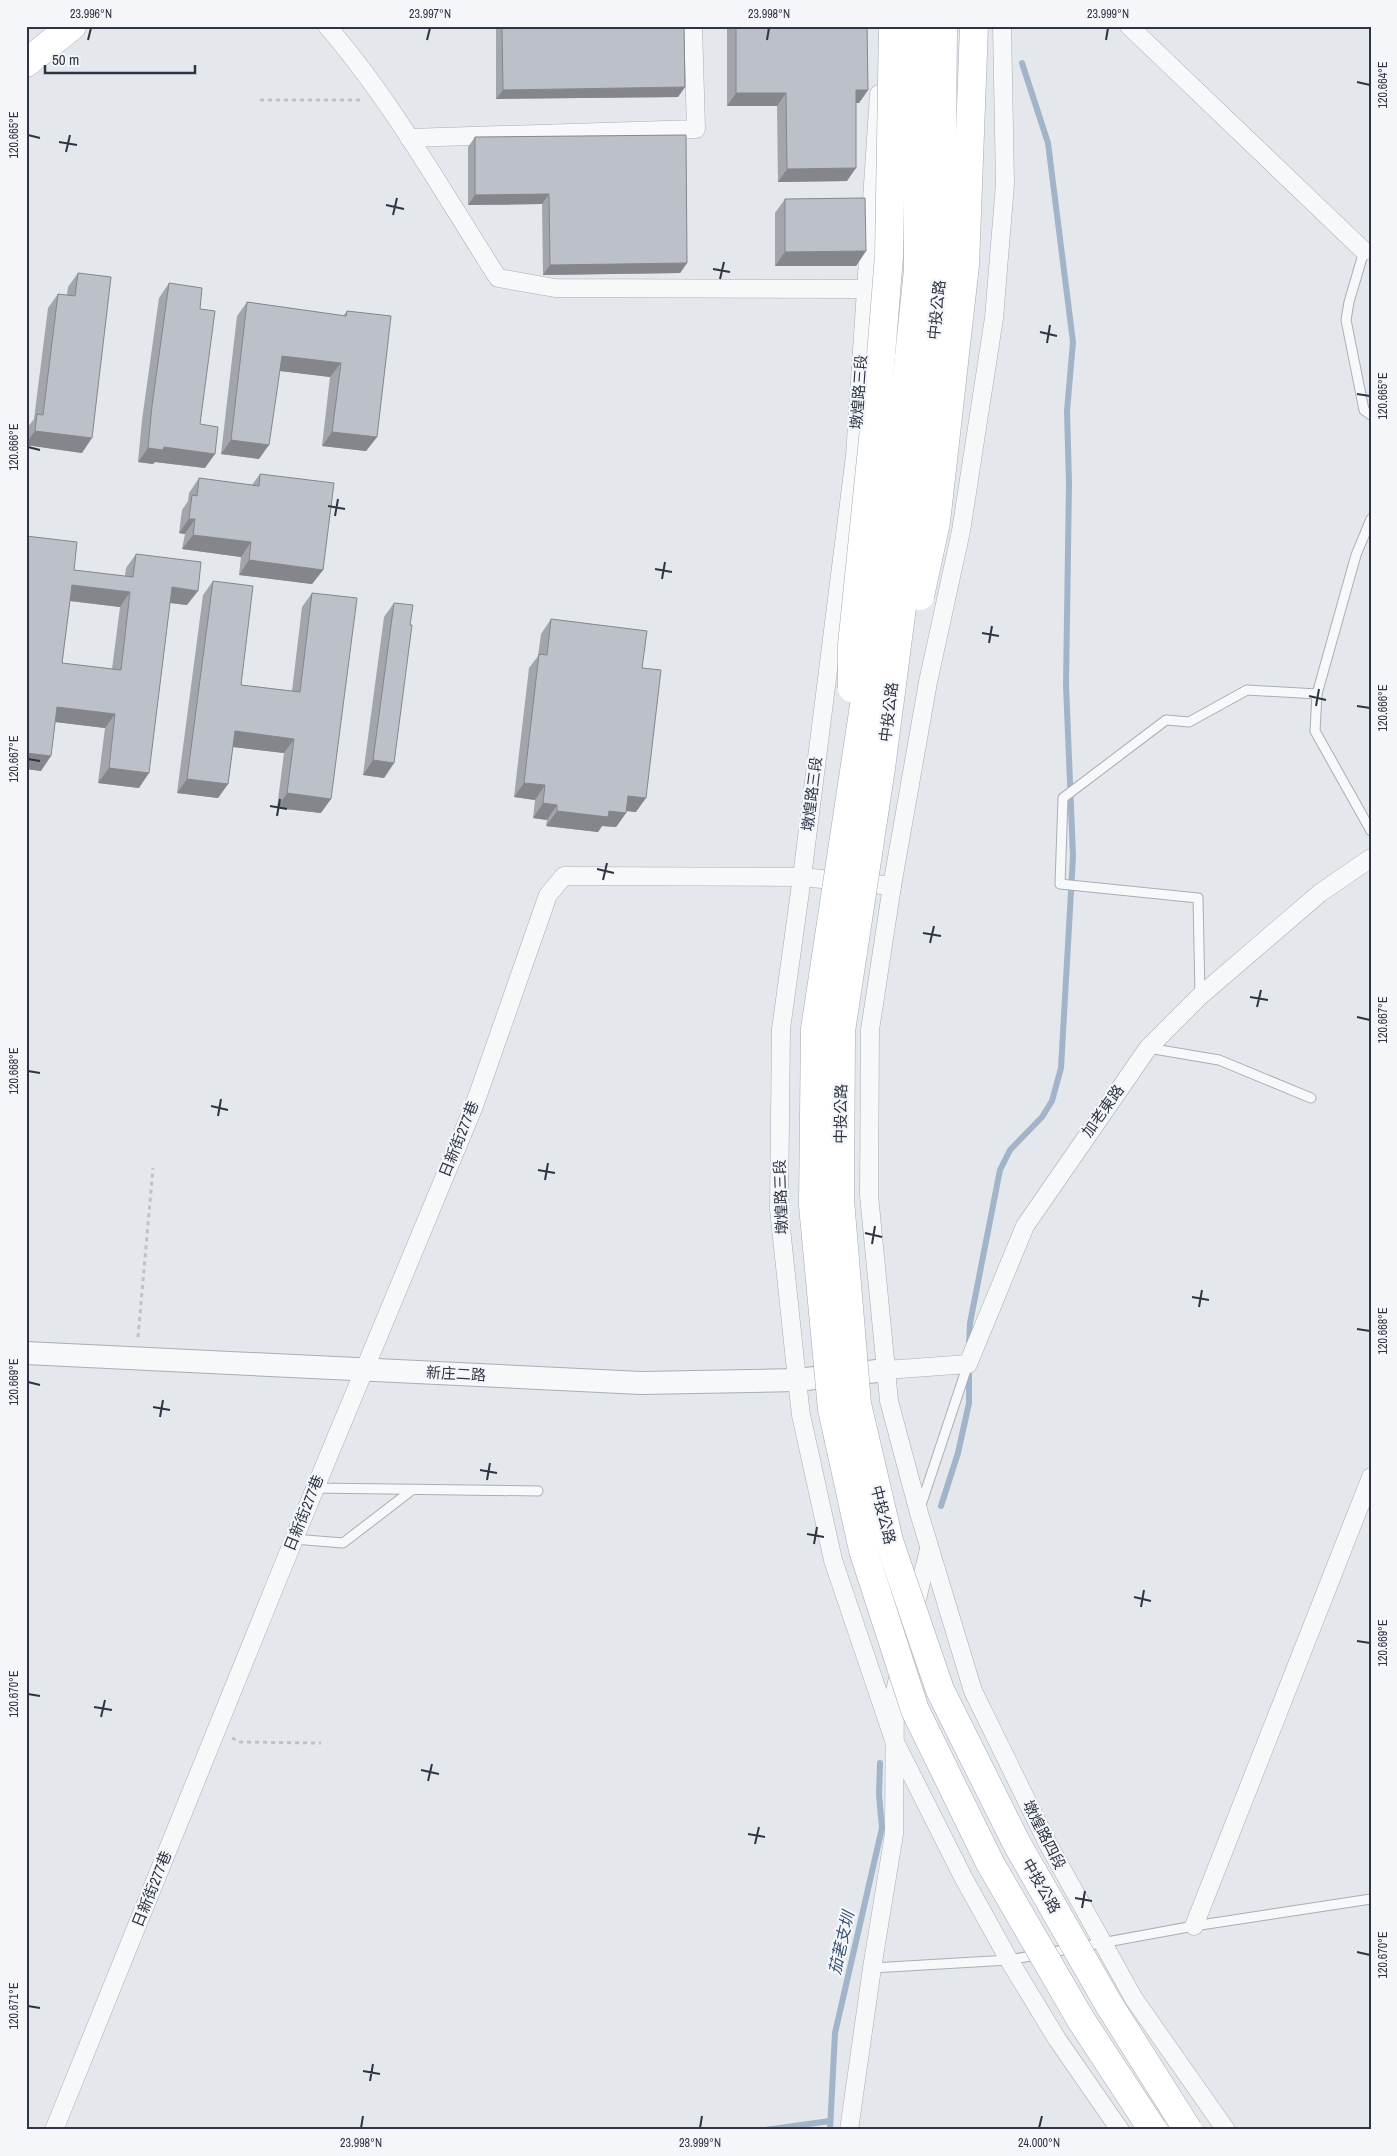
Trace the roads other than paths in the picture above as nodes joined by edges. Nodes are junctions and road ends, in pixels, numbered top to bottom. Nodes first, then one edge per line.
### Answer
1 (72, 26) edge
2 (327, 26) edge
3 (693, 26) edge
4 (881, 26) edge
5 (893, 26) edge
6 (917, 26) edge
7 (943, 26) edge
8 (974, 26) edge
9 (1002, 26) edge
10 (1129, 26) edge
11 (26, 63) edge
12 (409, 138) junction
13 (1367, 253) edge
14 (866, 289) junction
15 (1371, 415) edge
16 (855, 456) junction
17 (970, 469) junction
18 (1371, 519) edge
19 (1317, 694) junction
20 (881, 768) junction
21 (852, 772) junction
22 (1371, 831) edge
23 (1371, 858) edge
24 (802, 877) junction
25 (892, 886) junction
26 (1200, 996) junction
27 (1148, 1048) junction
28 (1311, 1098) dead end
29 (26, 1353) edge
30 (968, 1364) junction
31 (363, 1369) junction
32 (886, 1370) junction
33 (796, 1380) junction
34 (1371, 1478) edge
35 (314, 1488) junction
36 (412, 1490) junction
37 (538, 1491) dead end
38 (919, 1513) junction
39 (294, 1539) junction
40 (930, 1548) junction
41 (894, 1740) junction
42 (1371, 1899) edge
43 (1194, 1926) junction
44 (1103, 1943) junction
45 (1009, 1960) junction
46 (872, 1968) junction
47 (54, 2130) edge
48 (849, 2130) edge
49 (1120, 2130) edge
50 (1153, 2130) edge
51 (1188, 2130) edge
52 (1226, 2130) edge

1 - 11 main road
2 - 12 street
3 - 12 street
4 - 14 street, 墩煌路三段
5 - 21 main road, bridge
6 - 21 main road, 中投公路, bridge
7 - 20 main road, 中投公路, bridge
8 - 20 main road, bridge
9 - 17 street
10 - 13 street
12 - 14 street
13 - 15 lane
14 - 16 street, 墩煌路三段
16 - 17 street
16 - 24 street, 墩煌路三段
17 - 25 street
18 - 19 lane
19 - 22 lane
19 - 26 lane
20 - 51 main road, 中投公路, bridge
21 - 50 main road, 中投公路, bridge
23 - 26 street, 加老東路
24 - 25 street
24 - 31 street, 日新街277巷
24 - 33 street, 墩煌路三段
25 - 32 street
26 - 27 street, 加老東路
27 - 28 lane
27 - 30 street, 加老東路
29 - 31 street, 新庄二路
30 - 32 street
30 - 38 lane
31 - 33 street, 新庄二路
31 - 35 street, 日新街277巷
32 - 33 street, 新庄二路
32 - 38 street
33 - 41 street, 墩煌路三段
34 - 43 street
35 - 36 lane
35 - 39 street, 日新街277巷
36 - 37 lane
36 - 39 lane
38 - 40 street, 墩煌路四段
39 - 47 street, 日新街277巷
40 - 41 street
40 - 44 street, 墩煌路四段
41 - 45 street
41 - 46 street
42 - 43 lane
43 - 44 lane
44 - 45 lane
44 - 52 street, 墩煌路四段
45 - 46 lane
45 - 49 street
46 - 48 street

